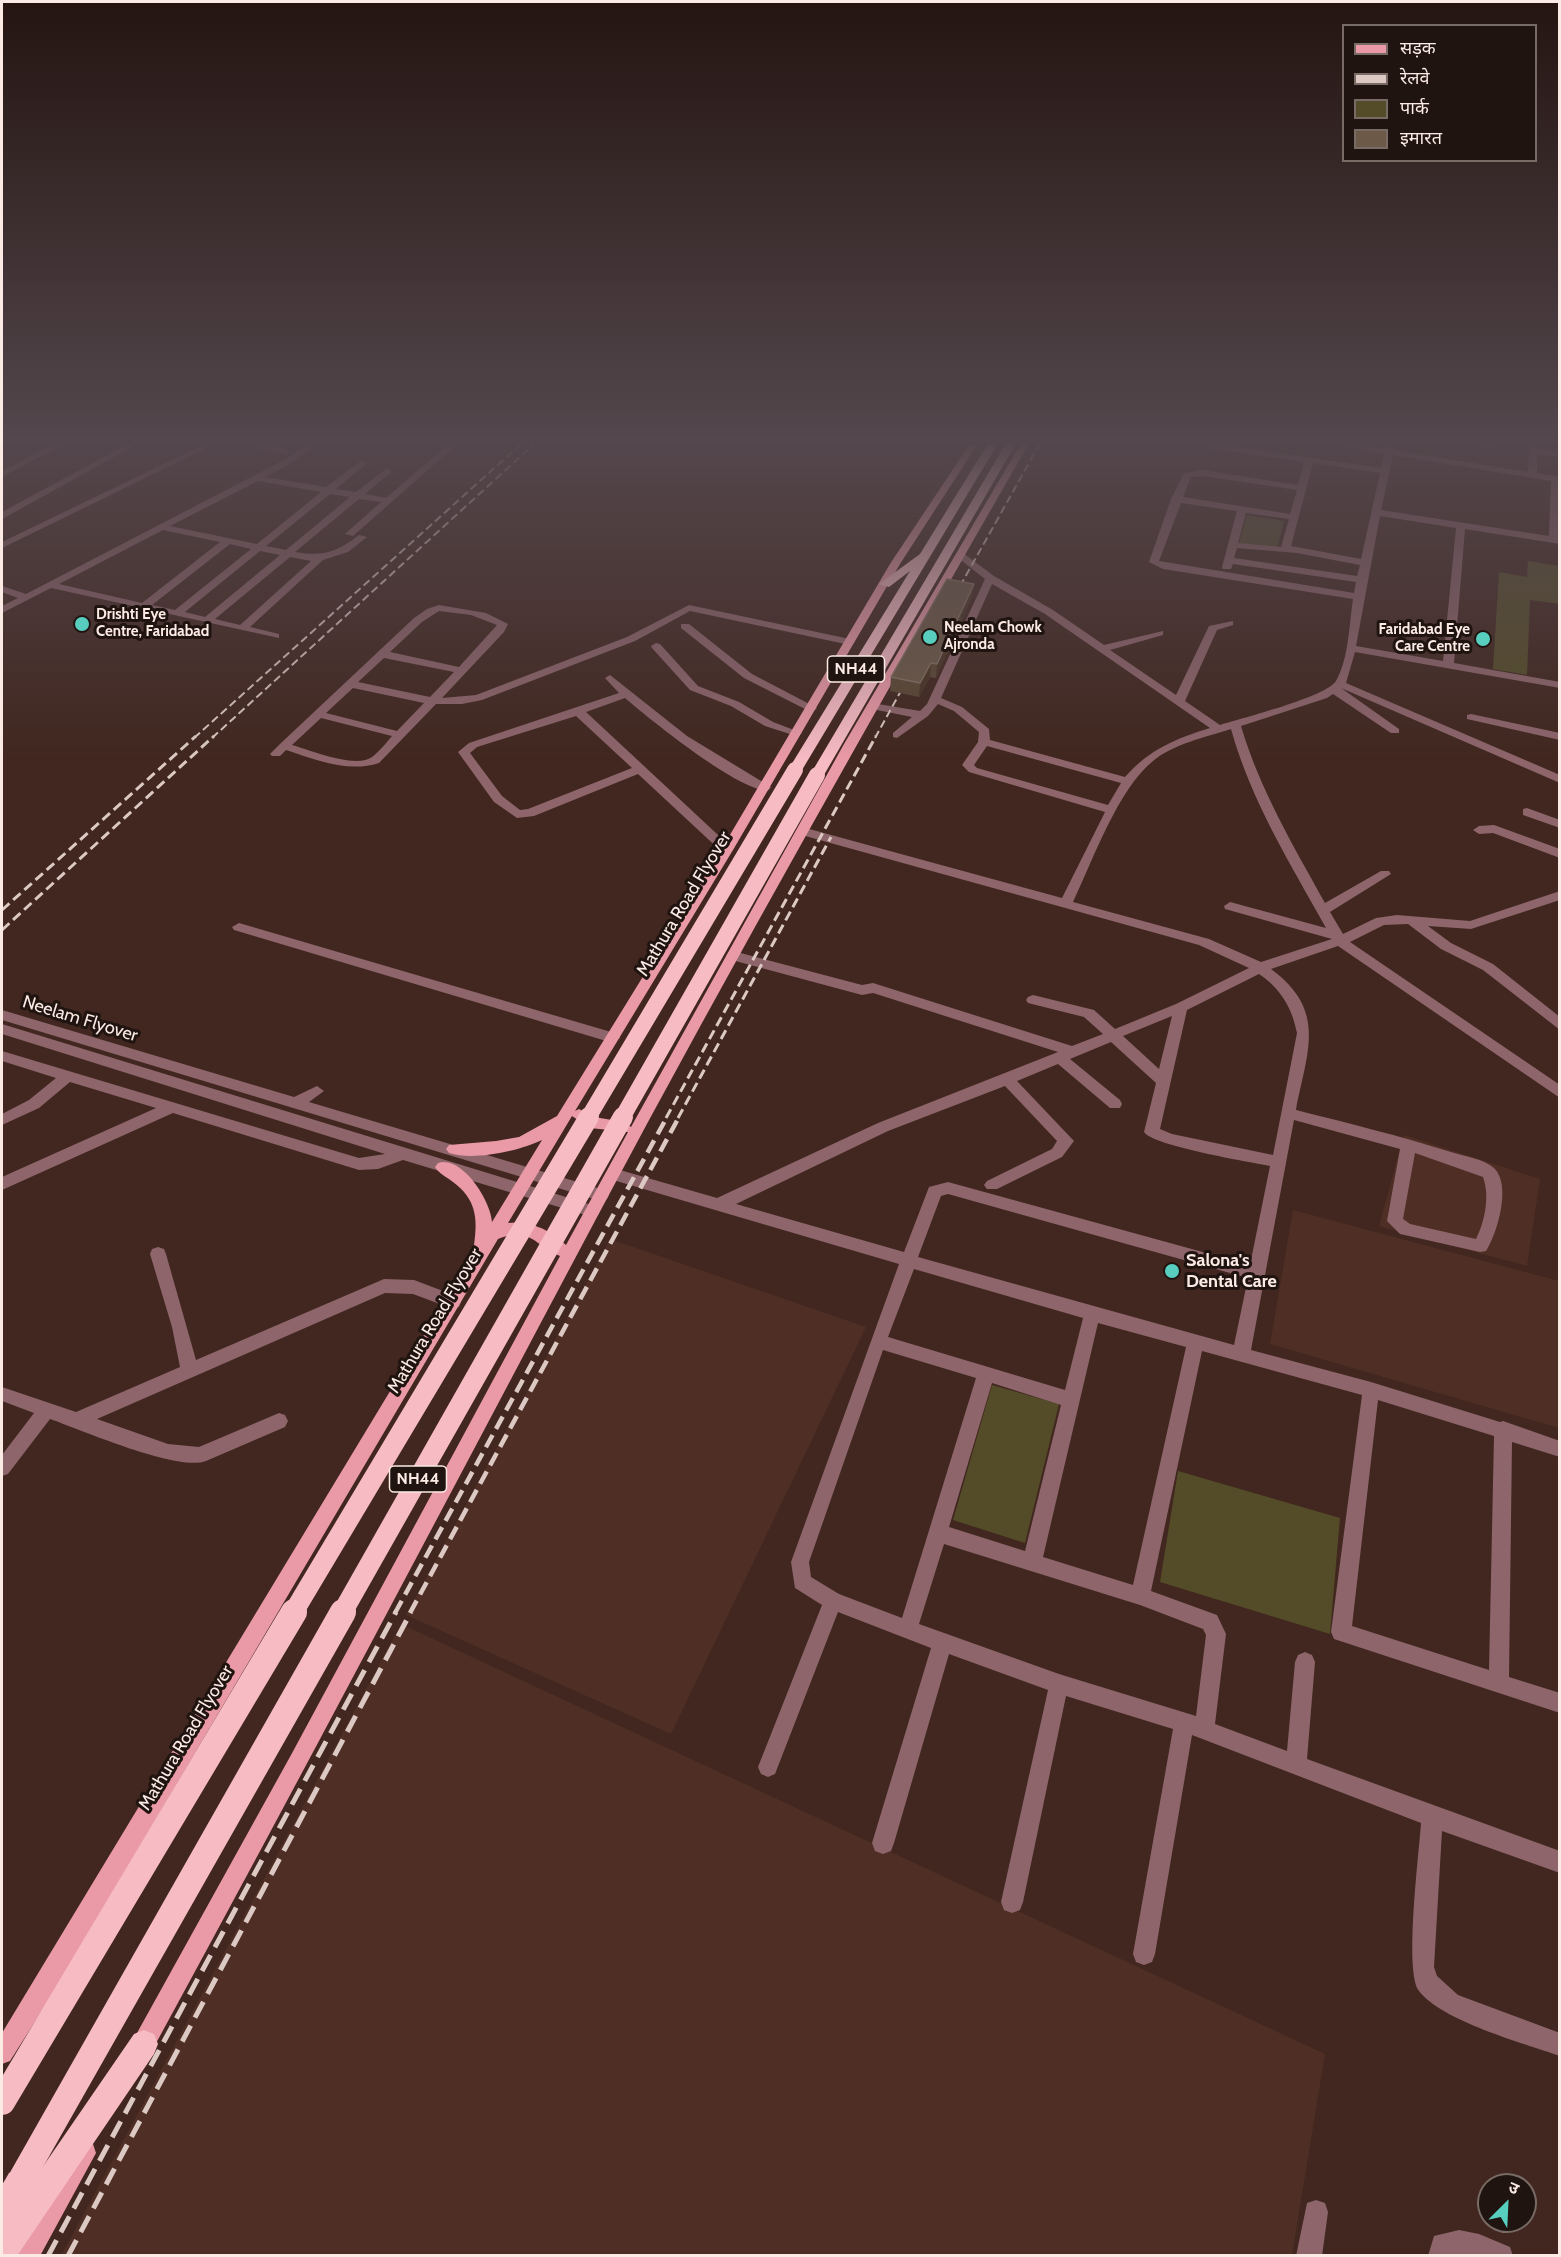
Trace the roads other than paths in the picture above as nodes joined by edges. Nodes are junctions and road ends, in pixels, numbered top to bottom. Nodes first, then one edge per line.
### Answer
1 (96, 550) edge
2 (116, 550) edge
3 (216, 550) edge
4 (253, 550) edge
5 (271, 550) edge
6 (291, 550) edge
7 (345, 550) edge
8 (904, 550) edge
9 (928, 550) edge
10 (949, 550) edge
11 (963, 550) edge
12 (1158, 550) edge
13 (1232, 550) edge
14 (1287, 550) edge
15 (1367, 550) edge
16 (1459, 550) edge
17 (1294, 551) joint
18 (926, 553) junction
19 (287, 554) junction
20 (960, 555) junction
21 (320, 558) junction
22 (1229, 560) junction
23 (1365, 563) junction
24 (1224, 576) junction
25 (990, 578) junction
26 (1361, 580) junction
27 (885, 584) junction
28 (50, 585) junction
29 (2, 589) edge
30 (14, 593) junction
31 (26, 597) junction
32 (1358, 597) junction
33 (2, 599) edge
34 (146, 605) junction
35 (2, 610) edge
36 (178, 613) junction
37 (209, 619) junction
38 (1230, 623) dead end
39 (685, 627) dead end
40 (243, 628) junction
41 (1159, 633) dead end
42 (274, 636) dead end
43 (850, 642) junction
44 (656, 646) dead end
45 (1350, 648) junction
46 (1101, 649) junction
47 (382, 654) junction
48 (1448, 665) junction
49 (460, 670) junction
50 (610, 678) dead end
51 (351, 684) junction
52 (1559, 686) edge
53 (869, 687) junction
54 (1337, 687) junction
55 (627, 694) junction
56 (935, 699) junction
57 (434, 702) junction
58 (1178, 703) junction
59 (872, 706) junction
60 (811, 708) junction
61 (579, 712) junction
62 (319, 714) junction
63 (921, 715) junction
64 (1471, 717) dead end
65 (1235, 724) junction
66 (1218, 729) junction
67 (1395, 731) dead end
68 (796, 733) junction
69 (400, 735) junction
70 (897, 735) dead end
71 (1560, 737) edge
72 (984, 742) junction
73 (850, 744) junction
74 (639, 769) junction
75 (1560, 780) edge
76 (1128, 781) junction
77 (765, 787) junction
78 (1112, 810) junction
79 (1527, 812) dead end
80 (1560, 824) edge
81 (1479, 830) dead end
82 (802, 831) junction
83 (728, 850) junction
84 (1560, 854) edge
85 (1385, 874) dead end
86 (1560, 895) edge
87 (1066, 903) junction
88 (1230, 906) dead end
89 (1323, 910) junction
90 (1411, 920) junction
91 (239, 927) dead end
92 (1338, 938) junction
93 (733, 956) junction
94 (1262, 968) junction
95 (1033, 1000) dead end
96 (1181, 1006) junction
97 (2, 1015) edge
98 (1560, 1025) edge
99 (2, 1029) edge
100 (1112, 1034) junction
101 (613, 1038) junction
102 (1074, 1052) junction
103 (2, 1056) edge
104 (1059, 1058) junction
105 (142, 1065) junction
106 (68, 1076) junction
107 (1007, 1079) junction
108 (1163, 1081) junction
109 (317, 1090) dead end
110 (1560, 1093) edge
111 (295, 1103) junction
112 (1115, 1104) dead end
113 (171, 1107) junction
114 (570, 1109) junction
115 (1288, 1113) junction
116 (2, 1120) edge
117 (641, 1122) junction
118 (1408, 1147) junction
119 (454, 1149) junction
120 (403, 1154) junction
121 (1279, 1162) junction
122 (443, 1167) junction
123 (530, 1172) junction
124 (613, 1174) junction
125 (2, 1184) edge
126 (992, 1185) dead end
127 (519, 1190) junction
128 (601, 1195) junction
129 (718, 1204) junction
130 (592, 1211) junction
131 (492, 1235) junction
132 (158, 1254) dead end
133 (479, 1257) junction
134 (567, 1258) junction
135 (908, 1260) junction
136 (1257, 1274) junction
137 (453, 1302) junction
138 (1092, 1314) junction
139 (878, 1341) junction
140 (1196, 1341) junction
141 (1241, 1355) junction
142 (190, 1372) junction
143 (986, 1374) junction
144 (1371, 1390) junction
145 (2, 1394) edge
146 (1071, 1400) junction
147 (46, 1410) junction
148 (76, 1420) junction
149 (279, 1421) dead end
150 (1503, 1429) junction
151 (1560, 1449) edge
152 (2, 1468) edge
153 (938, 1533) junction
154 (1032, 1562) junction
155 (1140, 1596) junction
156 (833, 1601) junction
157 (909, 1630) junction
158 (943, 1642) junction
159 (1305, 1662) dead end
160 (1059, 1684) junction
161 (1499, 1684) junction
162 (1560, 1703) edge
163 (1194, 1726) junction
164 (1296, 1764) junction
165 (768, 1767) dead end
166 (1432, 1817) junction
167 (883, 1843) dead end
168 (1560, 1862) edge
169 (1012, 1902) dead end
170 (1144, 1954) dead end
171 (144, 2044) junction
172 (1560, 2045) edge
173 (2, 2053) edge
174 (2, 2102) edge
175 (1316, 2212) dead end
176 (2, 2213) edge
177 (2, 2251) edge
178 (26, 2256) edge
179 (1309, 2256) edge
180 (1440, 2256) edge
181 (1501, 2256) edge

1 - 30 street
2 - 28 street
3 - 34 street
4 - 36 street
5 - 19 street
6 - 19 street
7 - 21 street
8 - 27 main road
9 - 18 highway, NH44
10 - 53 highway, NH44
11 - 20 main road
12 - 24 street
13 - 22 street
14 - 17 street
15 - 23 street
16 - 48 street
17 - 23 street
18 - 27 highway
18 - 174 highway, Mathura Road Flyover / NH44, bridge
19 - 21 street
19 - 37 street
20 - 25 street
20 - 59 main road
21 - 40 street
22 - 24 street
22 - 26 street
23 - 26 street
24 - 32 street
25 - 46 street
25 - 56 street
26 - 32 street
27 - 43 main road
28 - 31 street
28 - 34 street
29 - 30 street
30 - 31 street
30 - 33 street
31 - 35 street
32 - 45 street
34 - 36 street
36 - 37 street
37 - 40 street
38 - 58 street
39 - 60 street
40 - 42 street
41 - 46 street
43 - 57 street
43 - 60 main road
44 - 68 street
45 - 48 street
45 - 54 street
46 - 58 street
47 - 49 street
47 - 49 street
47 - 51 street
48 - 52 street
49 - 57 street
50 - 55 street
51 - 57 street
51 - 62 street
53 - 73 highway
53 - 176 highway, NH44, bridge
54 - 65 street
54 - 67 street
54 - 75 street
55 - 61 street
55 - 77 street
56 - 63 street
56 - 72 street
57 - 69 street
58 - 66 street
59 - 63 street
59 - 73 main road
60 - 68 main road
61 - 74 street
61 - 74 street
62 - 69 street
62 - 69 street
63 - 70 street
64 - 71 street
65 - 66 street
65 - 89 street
66 - 76 street
68 - 77 main road
72 - 76 street
72 - 78 street
73 - 82 main road
74 - 83 street
76 - 78 street
77 - 83 main road
78 - 87 street
79 - 80 street
81 - 84 street
82 - 87 street
82 - 93 main road
83 - 101 main road
85 - 89 street
86 - 90 street
87 - 94 street
88 - 92 street
89 - 92 street
90 - 92 street
90 - 98 street
91 - 101 street
92 - 94 street
92 - 110 street
93 - 102 street
93 - 117 main road
94 - 96 street
94 - 115 street
95 - 100 street
96 - 100 street
96 - 108 street
97 - 105 street, Neelam Flyover
99 - 105 street, Neelam Flyover
100 - 102 street
100 - 108 street
101 - 114 main road
102 - 104 street
103 - 106 street
104 - 107 street
104 - 112 street
105 - 111 street
105 - 120 street
106 - 113 street
106 - 116 street
107 - 126 street
107 - 129 street
108 - 121 street
109 - 111 street
111 - 119 street
113 - 120 street
113 - 125 street
114 - 117 main road
114 - 119 main road
114 - 123 main road
115 - 118 street
115 - 121 street
117 - 124 main road
118 - 118 street
119 - 123 street
120 - 122 street
121 - 136 street
122 - 127 street
122 - 133 main road
123 - 127 main road
123 - 128 street
124 - 128 main road
124 - 129 street
127 - 130 street
127 - 131 main road
128 - 130 main road
129 - 135 street
130 - 134 main road
131 - 133 main road
131 - 134 main road
132 - 142 street
133 - 137 main road
134 - 171 main road
135 - 136 street
135 - 138 street
135 - 139 street
136 - 141 street
137 - 142 street
137 - 173 main road
138 - 140 street
138 - 146 street
139 - 143 street
139 - 156 street
140 - 141 street
140 - 155 street
141 - 144 street
142 - 148 street
143 - 146 street
143 - 153 street
144 - 150 street
144 - 161 street
145 - 147 street
146 - 154 street
147 - 148 street
147 - 152 street
148 - 149 street
150 - 151 street
150 - 161 street
153 - 154 street
153 - 157 street
154 - 155 street
155 - 163 street
156 - 157 street
156 - 165 street
157 - 158 street
158 - 160 street
158 - 167 street
159 - 164 street
160 - 163 street
160 - 169 street
161 - 162 street
163 - 164 street
163 - 170 street
164 - 166 street
166 - 168 street
166 - 172 street
171 - 177 highway
171 - 178 main road
175 - 179 street
180 - 181 street

